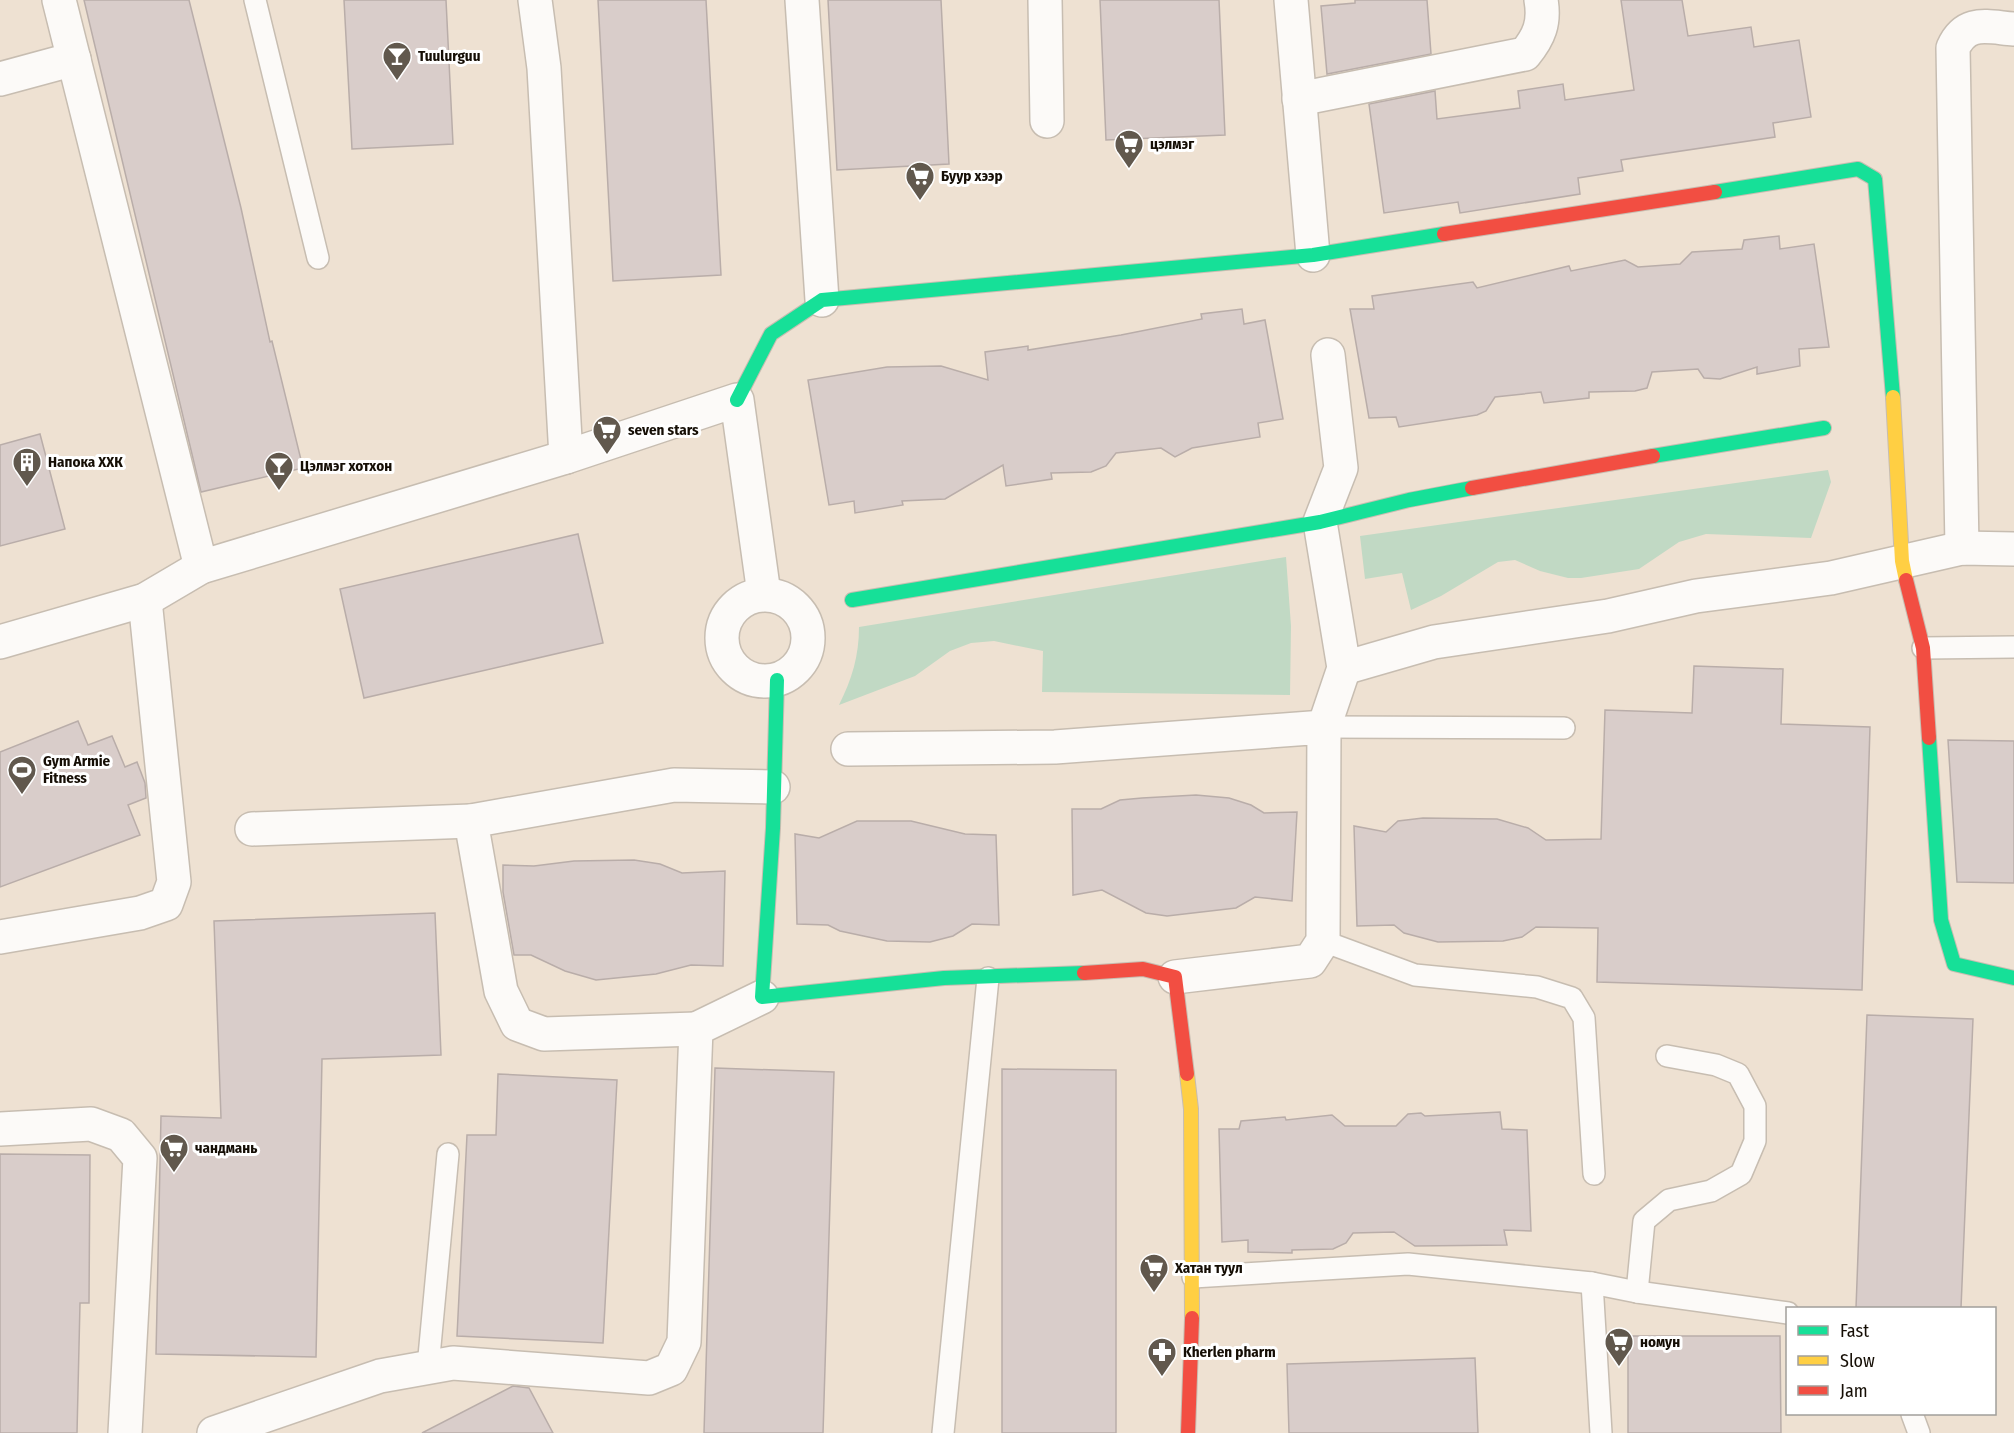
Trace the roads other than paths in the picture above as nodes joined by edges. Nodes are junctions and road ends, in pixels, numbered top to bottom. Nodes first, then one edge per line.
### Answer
1 (59, 0) edge
2 (255, 0) edge
3 (535, 0) edge
4 (802, 0) edge
5 (1045, 0) edge
6 (1291, 0) edge
7 (1541, 0) edge
8 (2014, 29) edge
9 (74, 59) junction
10 (0, 78) edge
11 (1299, 99) junction
12 (1047, 121) dead end
13 (1312, 255) junction
14 (318, 258) dead end
15 (822, 300) junction
16 (1328, 355) dead end
17 (737, 400) junction
18 (1824, 428) dead end
19 (566, 457) junction
20 (1320, 522) junction
21 (1962, 548) junction
22 (2014, 549) edge
23 (1902, 561) junction
24 (201, 567) junction
25 (764, 594) junction
26 (145, 600) junction
27 (852, 600) dead end
28 (0, 642) edge
29 (2014, 647) edge
30 (1923, 648) junction
31 (1344, 668) junction
32 (777, 680) junction
33 (1324, 727) junction
34 (1564, 728) dead end
35 (848, 749) dead end
36 (773, 787) junction
37 (471, 821) junction
38 (252, 829) dead end
39 (0, 937) edge
40 (1323, 941) junction
41 (1175, 977) junction
42 (988, 978) junction
43 (2014, 978) edge
44 (762, 997) junction
45 (696, 1029) junction
46 (1667, 1056) dead end
47 (0, 1129) edge
48 (448, 1154) dead end
49 (1594, 1174) dead end
50 (1193, 1277) junction
51 (1592, 1283) junction
52 (1637, 1292) junction
53 (1786, 1313) edge
54 (428, 1367) junction
55 (1913, 1415) edge
56 (125, 1433) edge
57 (214, 1433) edge
58 (943, 1433) edge
59 (1188, 1433) edge
60 (1601, 1433) edge
61 (1919, 1433) edge

1 - 9 street
2 - 14 lane
3 - 19 street
4 - 15 street
5 - 12 street
6 - 11 street
7 - 11 street
8 - 21 street
9 - 10 street
9 - 24 street
11 - 13 street
13 - 15 street
13 - 23 street
15 - 17 street
16 - 20 street
17 - 19 street
17 - 25 street
18 - 20 street
19 - 24 street
20 - 27 street
20 - 31 street
21 - 22 street
21 - 23 street
23 - 30 street
23 - 31 street
24 - 26 street
25 - 32 street
25 - 32 street
26 - 28 street
26 - 39 street
29 - 30 lane
30 - 43 street
31 - 33 street
32 - 36 street
33 - 34 lane
33 - 35 street
33 - 40 street
36 - 37 street
36 - 44 street
37 - 38 street
37 - 45 street
40 - 41 street
40 - 49 lane
41 - 42 street
41 - 50 street
42 - 44 street
42 - 58 lane
44 - 45 street
45 - 54 street
46 - 52 lane
47 - 56 street
48 - 54 lane
50 - 51 lane
50 - 59 street
51 - 52 lane
51 - 60 lane
52 - 53 lane
54 - 57 street
55 - 61 lane

